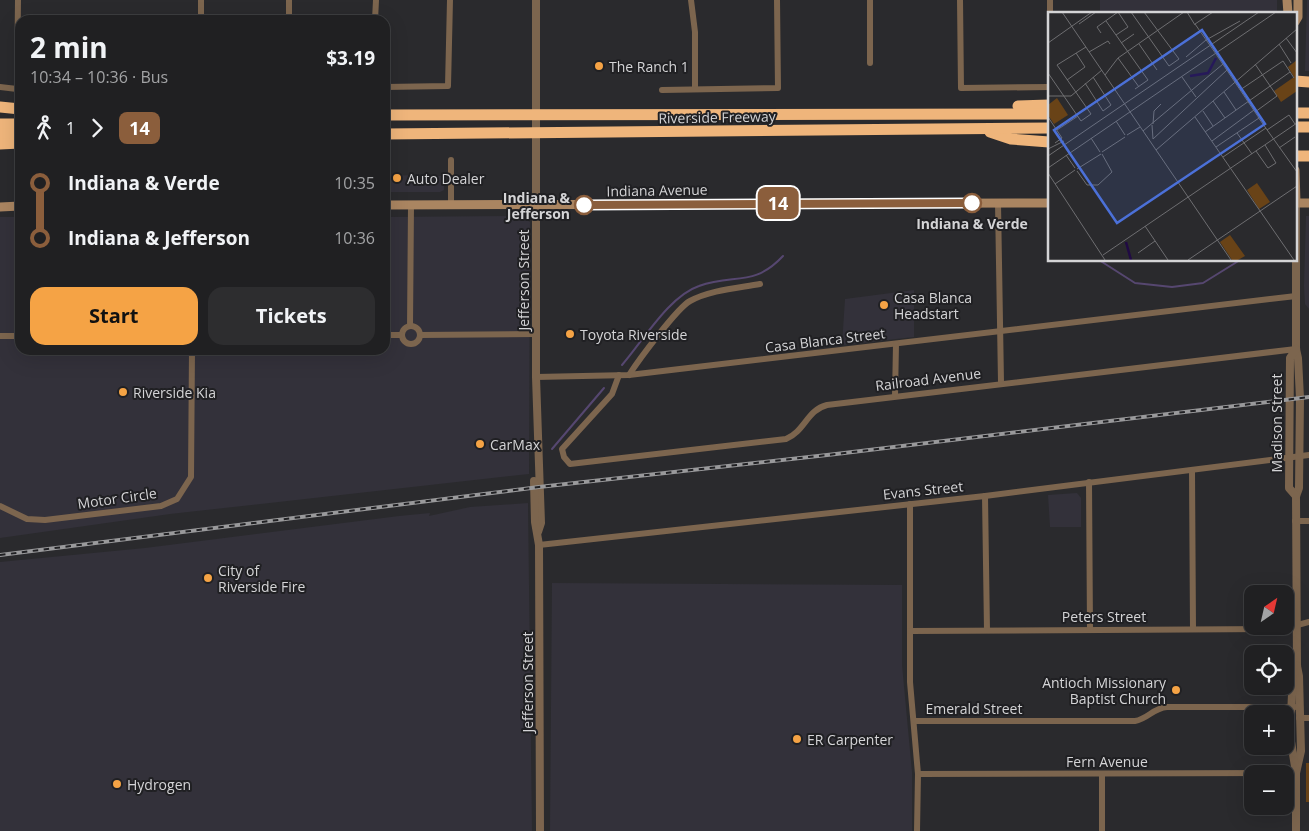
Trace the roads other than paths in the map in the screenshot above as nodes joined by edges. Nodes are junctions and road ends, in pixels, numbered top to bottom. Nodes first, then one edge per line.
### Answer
1 (18, 0) edge
2 (201, 0) edge
3 (289, 0) edge
4 (376, 0) edge
5 (450, 0) edge
6 (536, 0) edge
7 (691, 0) edge
8 (777, 0) edge
9 (870, 0) edge
10 (960, 0) edge
11 (1298, 0) edge
12 (18, 15) edge
13 (201, 15) edge
14 (289, 15) edge
15 (375, 15) edge
16 (1296, 20) edge
17 (870, 63) dead end
18 (1296, 81) edge
19 (1309, 82) edge
20 (0, 87) edge
21 (390, 87) edge
22 (1048, 87) edge
23 (695, 88) junction
24 (15, 89) edge
25 (662, 90) dead end
26 (1048, 105) edge
27 (0, 107) edge
28 (15, 108) edge
29 (997, 113) junction
30 (1048, 114) edge
31 (390, 115) edge
32 (0, 124) edge
33 (15, 124) edge
34 (1048, 128) edge
35 (978, 129) junction
36 (0, 134) edge
37 (15, 134) edge
38 (390, 134) edge
39 (15, 142) edge
40 (1048, 142) edge
41 (0, 144) edge
42 (1296, 156) edge
43 (1309, 156) edge
44 (451, 160) dead end
45 (998, 203) junction
46 (1048, 203) edge
47 (1296, 203) edge
48 (1309, 203) edge
49 (390, 205) edge
50 (411, 205) junction
51 (451, 205) junction
52 (0, 206) edge
53 (15, 206) edge
54 (536, 206) junction
55 (1296, 261) edge
56 (760, 284) dead end
57 (1296, 296) junction
58 (410, 326) junction
59 (1000, 332) junction
60 (536, 334) junction
61 (390, 335) edge
62 (402, 335) junction
63 (420, 335) junction
64 (0, 336) edge
65 (15, 336) edge
66 (896, 344) junction
67 (1296, 349) junction
68 (192, 355) edge
69 (619, 375) junction
70 (629, 375) junction
71 (536, 377) junction
72 (1001, 382) junction
73 (895, 396) junction
74 (1309, 455) edge
75 (1300, 457) junction
76 (1290, 458) junction
77 (1192, 471) junction
78 (1089, 482) junction
79 (985, 496) junction
80 (1296, 496) junction
81 (910, 504) junction
82 (0, 506) edge
83 (1296, 521) junction
84 (1309, 521) edge
85 (539, 545) junction
86 (1309, 622) edge
87 (1297, 623) junction
88 (1193, 628) junction
89 (1090, 629) junction
90 (987, 630) junction
91 (910, 631) junction
92 (1296, 707) junction
93 (1299, 718) junction
94 (1309, 718) edge
95 (914, 721) junction
96 (1296, 773) junction
97 (918, 774) junction
98 (1102, 774) junction
99 (540, 831) edge
100 (917, 831) edge
101 (1102, 831) edge
102 (1296, 831) edge

1 - 12 street
2 - 13 street
3 - 14 street
4 - 15 street
5 - 21 street
6 - 54 street, Jefferson Street
7 - 23 street
8 - 23 street
9 - 17 street
10 - 22 street
11 - 16 main road
18 - 19 highway
20 - 24 street
23 - 25 street
26 - 29 highway
27 - 28 highway
29 - 30 highway, Riverside Freeway
29 - 31 highway, Riverside Freeway
32 - 33 highway
34 - 35 highway, Riverside Freeway
35 - 38 highway, Riverside Freeway
35 - 40 highway
36 - 37 highway
39 - 41 highway
42 - 43 highway
44 - 51 street
45 - 46 main road, Indiana Avenue
45 - 54 main road, Indiana Avenue
45 - 59 street
47 - 48 main road
49 - 50 main road, Indiana Avenue
50 - 51 main road, Indiana Avenue
50 - 58 street
51 - 54 main road, Indiana Avenue
52 - 53 main road
54 - 60 street, Jefferson Street
55 - 57 street, Madison Street
56 - 70 street
57 - 59 street, Casa Blanca Street
57 - 67 street, Madison Street
58 - 62 street
58 - 63 street
59 - 66 street, Casa Blanca Street
59 - 72 street
60 - 63 street
60 - 71 street, Jefferson Street
61 - 62 street
62 - 63 street
64 - 65 street
66 - 70 street, Casa Blanca Street
66 - 73 street
67 - 72 street, Railroad Avenue
67 - 75 street, Madison Street
67 - 76 street, Madison Street
68 - 82 street, Motor Circle
69 - 70 street, Casa Blanca Street
69 - 71 street, Casa Blanca Street
69 - 73 street, Railroad Avenue
71 - 85 street, Jefferson Street
72 - 73 street, Railroad Avenue
74 - 75 street, Evans Street
75 - 76 street, Evans Street
75 - 80 street, Madison Street
76 - 77 street, Evans Street
76 - 80 street, Madison Street
77 - 78 street, Evans Street
77 - 88 street
78 - 79 street, Evans Street
78 - 89 street
79 - 81 street, Evans Street
79 - 90 street
80 - 83 street, Madison Street
81 - 85 street, Evans Street
81 - 91 street
83 - 84 street
83 - 87 street, Madison Street
85 - 99 street, Jefferson Street
86 - 87 street, Peters Street
87 - 88 street, Peters Street
87 - 92 street, Madison Street
88 - 89 street, Peters Street
89 - 90 street, Peters Street
90 - 91 street, Peters Street
91 - 95 street
92 - 93 street, Madison Street
92 - 95 street, Emerald Street
92 - 96 street, Madison Street
93 - 94 street
93 - 96 street, Madison Street
95 - 97 street
96 - 98 street, Fern Avenue
96 - 102 street, Madison Street
97 - 98 street, Fern Avenue
97 - 100 street
98 - 101 street

